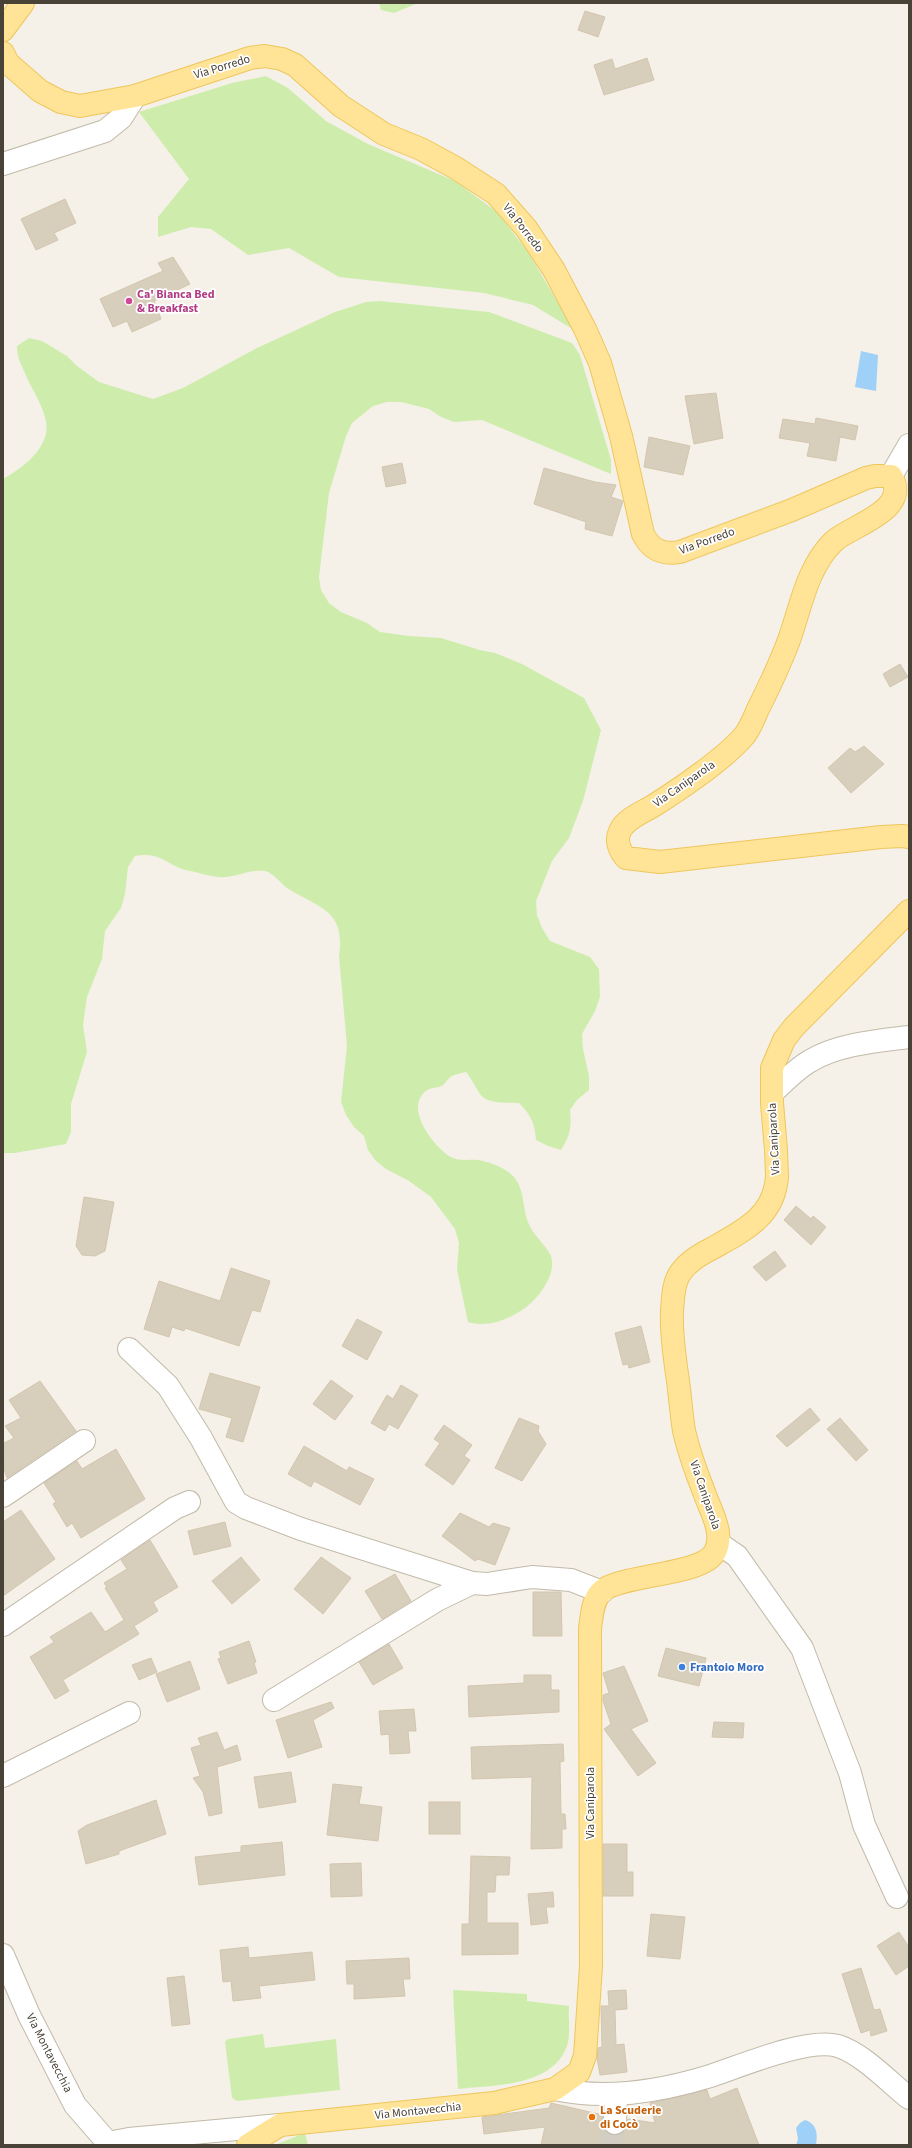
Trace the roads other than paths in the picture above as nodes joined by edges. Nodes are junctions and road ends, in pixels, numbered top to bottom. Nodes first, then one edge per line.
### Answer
1 (23, 3) edge
2 (3, 30) edge
3 (3, 53) edge
4 (135, 96) junction
5 (3, 164) edge
6 (909, 445) edge
7 (891, 476) junction
8 (909, 837) edge
9 (909, 910) edge
10 (909, 1037) edge
11 (772, 1093) junction
12 (129, 1349) dead end
13 (84, 1441) dead end
14 (3, 1496) edge
15 (189, 1502) dead end
16 (718, 1543) junction
17 (472, 1583) junction
18 (602, 1592) junction
19 (3, 1625) edge
20 (274, 1700) dead end
21 (129, 1713) dead end
22 (3, 1776) edge
23 (897, 1897) dead end
24 (3, 1955) edge
25 (555, 2089) junction
26 (616, 2095) junction
27 (909, 2098) edge
28 (615, 2123) tunnel mouth
29 (280, 2125) junction
30 (203, 2139) edge
31 (172, 2140) edge
32 (107, 2144) edge
33 (248, 2145) edge

1 - 2 main road
3 - 4 main road, Via Porredo
4 - 5 street
4 - 7 main road, Via Porredo
6 - 7 street
7 - 8 main road, Via Caniparola
9 - 11 main road, Via Caniparola
10 - 11 street
11 - 16 main road, Via Caniparola
12 - 17 street
13 - 14 street
15 - 19 street
16 - 18 main road, Via Caniparola
16 - 23 street
17 - 18 street
17 - 20 street
18 - 25 main road, Via Caniparola
21 - 22 street
24 - 32 street, Via Montavecchia
25 - 26 street
25 - 29 main road, Via Montavecchia
26 - 27 street
26 - 28 street
29 - 30 street, Via Montavecchia
29 - 33 main road, Via Montavecchia
30 - 31 street, Via Montavecchia
31 - 32 street, Via Montavecchia

